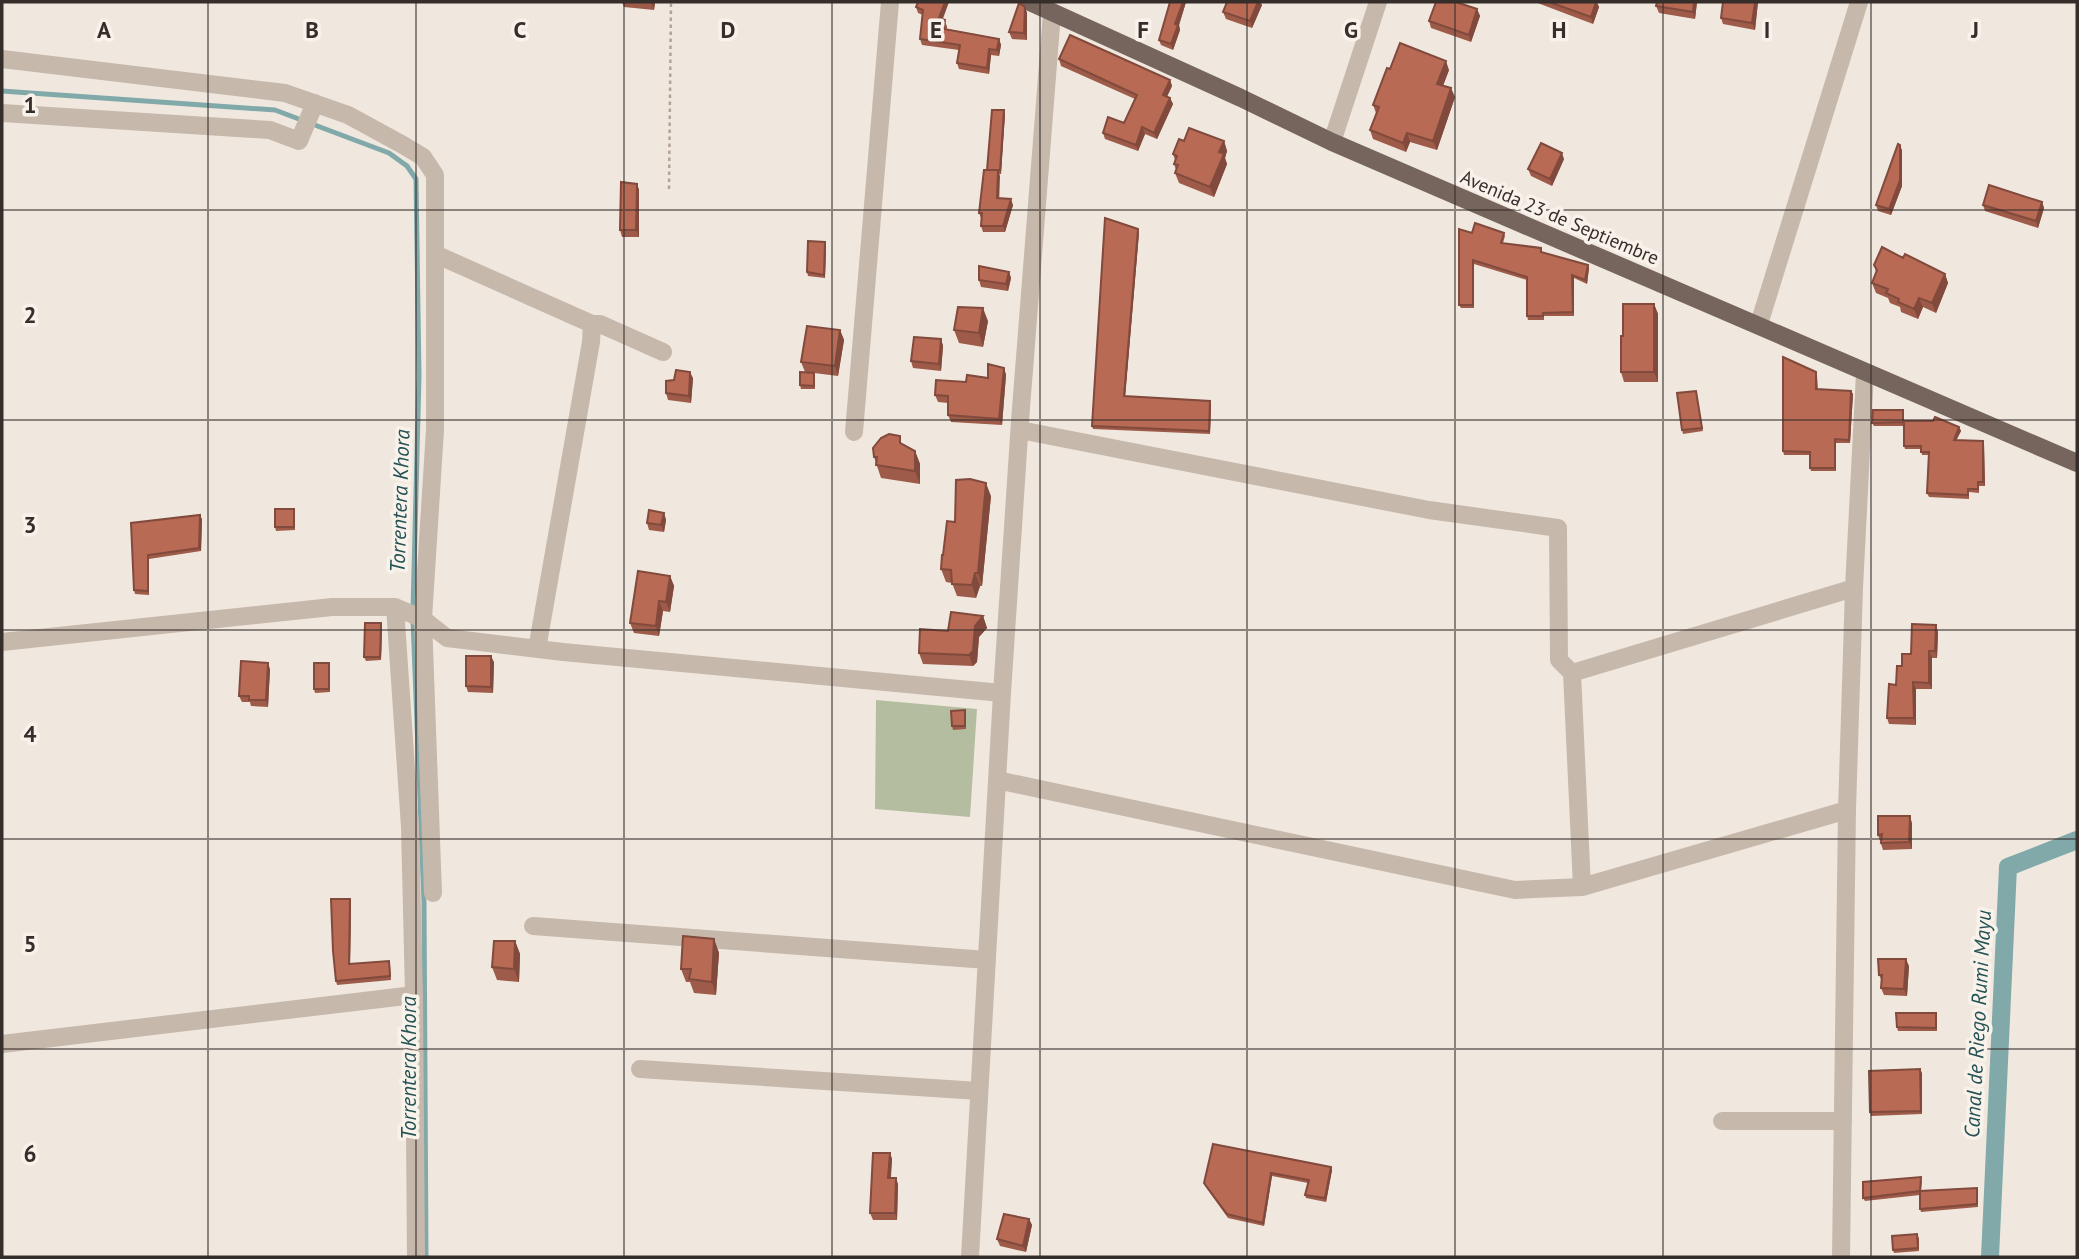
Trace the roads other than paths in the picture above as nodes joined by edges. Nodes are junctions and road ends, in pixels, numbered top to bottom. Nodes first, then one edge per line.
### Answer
1 (890, 2) edge
2 (1030, 2) edge
3 (1378, 2) edge
4 (1859, 2) edge
5 (1052, 13) junction
6 (2, 60) edge
7 (315, 103) junction
8 (2, 113) edge
9 (1332, 142) junction
10 (436, 254) junction
11 (592, 324) junction
12 (1759, 324) junction
13 (663, 352) dead end
14 (1865, 373) junction
15 (1020, 430) junction
16 (854, 432) dead end
17 (2077, 463) edge
18 (1854, 588) junction
19 (396, 607) junction
20 (423, 619) junction
21 (2, 642) edge
22 (537, 649) junction
23 (1572, 673) junction
24 (1002, 693) junction
25 (997, 780) junction
26 (1847, 810) junction
27 (1582, 887) junction
28 (433, 892) dead end
29 (533, 926) dead end
30 (986, 960) junction
31 (414, 995) junction
32 (2, 1044) edge
33 (640, 1069) dead end
34 (979, 1091) junction
35 (1722, 1121) dead end
36 (1843, 1121) junction
37 (416, 1257) edge
38 (970, 1257) edge
39 (1841, 1257) edge

1 - 16 street
2 - 5 main road, Avenida 23 de Septiembre
3 - 9 street
4 - 12 street
5 - 9 main road, Avenida 23 de Septiembre
5 - 15 street
6 - 7 street
7 - 8 street
7 - 10 street
9 - 12 main road, Avenida 23 de Septiembre
10 - 11 street
10 - 20 street
11 - 13 street
11 - 22 street
12 - 14 main road, Avenida 23 de Septiembre
14 - 17 main road, Avenida 23 de Septiembre
14 - 18 street
15 - 23 street
15 - 24 street
18 - 23 street
18 - 26 street
19 - 20 street
19 - 21 street
19 - 31 street
20 - 22 street
20 - 28 street
22 - 24 street
23 - 27 street
24 - 25 street
25 - 27 street
25 - 30 street
26 - 27 street
26 - 36 street
29 - 30 street
30 - 34 street
31 - 32 street
31 - 37 street
33 - 34 street
34 - 38 street
35 - 36 street
36 - 39 street

